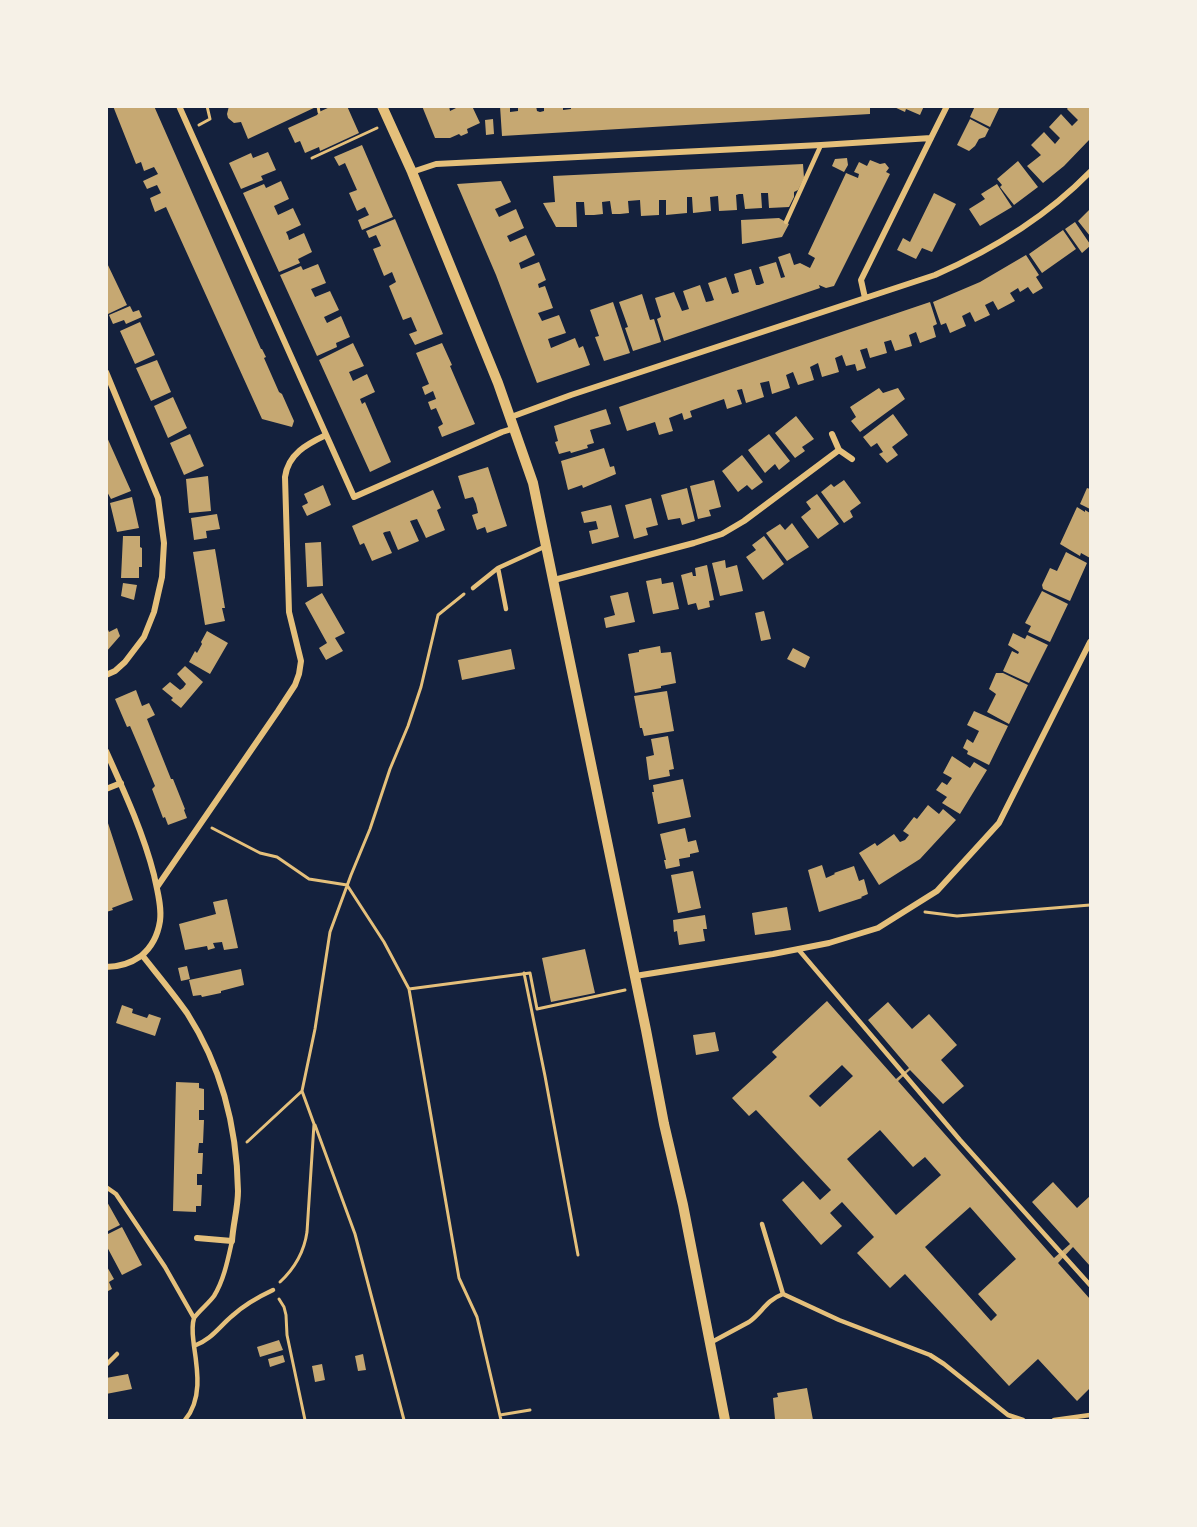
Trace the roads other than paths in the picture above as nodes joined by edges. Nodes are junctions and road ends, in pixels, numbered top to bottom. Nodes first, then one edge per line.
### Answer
1 (179, 106) edge
2 (382, 106) edge
3 (947, 106) edge
4 (931, 138) junction
5 (821, 145) junction
6 (412, 172) junction
7 (1090, 172) edge
8 (786, 222) dead end
9 (865, 298) junction
10 (106, 372) edge
11 (513, 423) junction
12 (832, 434) dead end
13 (326, 435) junction
14 (839, 450) junction
15 (852, 459) dead end
16 (546, 546) junction
17 (498, 568) junction
18 (554, 580) junction
19 (473, 588) road end
20 (506, 609) dead end
21 (1090, 642) edge
22 (106, 675) edge
23 (106, 751) edge
24 (121, 783) junction
25 (106, 789) edge
26 (157, 887) junction
27 (798, 949) junction
28 (141, 955) junction
29 (106, 967) edge
30 (636, 982) junction
31 (106, 1186) edge
32 (762, 1224) dead end
33 (197, 1238) dead end
34 (232, 1241) junction
35 (1090, 1285) edge
36 (273, 1290) road end
37 (783, 1294) junction
38 (194, 1318) junction
39 (710, 1342) junction
40 (194, 1346) junction
41 (117, 1354) dead end
42 (106, 1365) edge
43 (1090, 1415) edge
44 (185, 1420) edge
45 (725, 1420) edge
46 (1023, 1420) edge
47 (1054, 1420) edge

1 - 13 street
2 - 6 street
3 - 4 street
4 - 5 street
4 - 9 street
5 - 6 street
5 - 8 lane
6 - 11 street
7 - 9 street
9 - 11 street
10 - 22 street
11 - 13 street
11 - 16 street
12 - 14 street
13 - 26 street
14 - 15 street
14 - 18 street
16 - 17 lane
16 - 18 street
17 - 19 lane
17 - 20 lane
18 - 30 street
21 - 27 street
23 - 24 street
24 - 25 street
24 - 26 street
26 - 28 street
27 - 30 street
27 - 35 lane
28 - 29 street
28 - 34 street
30 - 39 street
31 - 38 lane
32 - 37 lane
33 - 34 street
34 - 38 lane
36 - 40 lane
37 - 39 lane
37 - 46 lane
38 - 40 lane
39 - 45 street
40 - 44 lane
41 - 42 lane
43 - 47 lane

